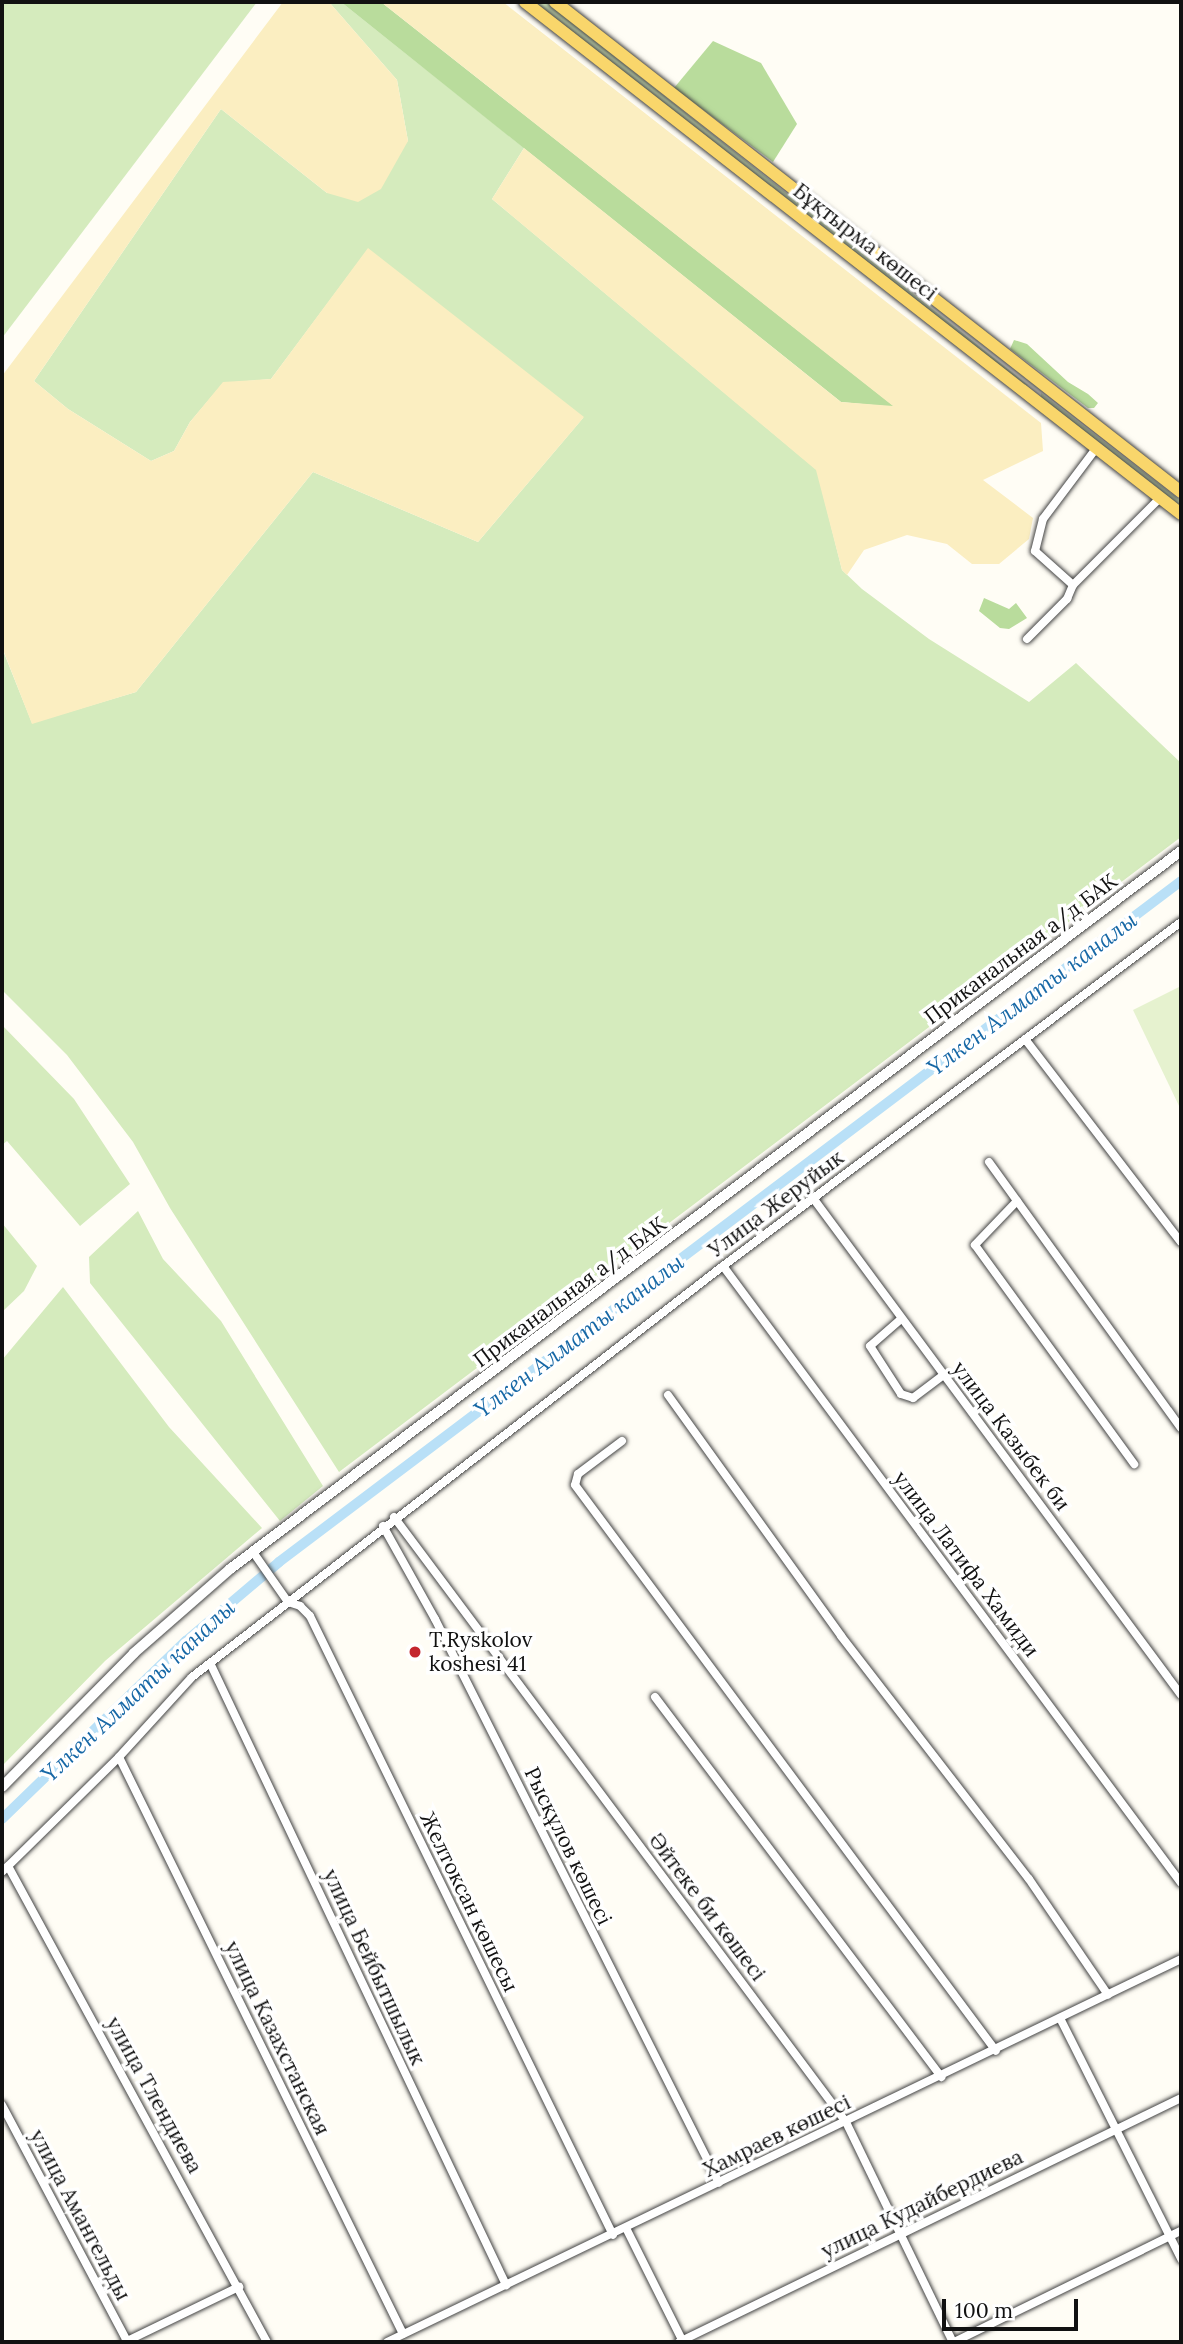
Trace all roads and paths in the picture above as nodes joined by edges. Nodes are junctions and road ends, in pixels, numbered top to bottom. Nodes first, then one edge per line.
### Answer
1 (525, 2) edge
2 (555, 2) edge
3 (1041, 383) junction
4 (1030, 395) junction
5 (1097, 447) junction
6 (1181, 492) edge
7 (1160, 498) junction
8 (1181, 514) edge
9 (1073, 585) junction
10 (1027, 639) dead end
11 (1181, 851) edge
12 (1181, 922) edge
13 (1025, 1039) junction
14 (989, 1162) dead end
15 (813, 1198) junction
16 (1017, 1201) junction
17 (1181, 1242) edge
18 (723, 1266) junction
19 (901, 1319) junction
20 (944, 1375) junction
21 (668, 1395) dead end
22 (1181, 1428) edge
23 (622, 1441) dead end
24 (1135, 1464) dead end
25 (394, 1517) junction
26 (383, 1526) junction
27 (253, 1552) junction
28 (285, 1599) junction
29 (211, 1665) junction
30 (1181, 1695) edge
31 (654, 1697) dead end
32 (119, 1757) junction
33 (2, 1787) edge
34 (5, 1869) edge
35 (1181, 1883) edge
36 (1181, 1959) edge
37 (1108, 1995) junction
38 (1060, 2018) junction
39 (996, 2051) junction
40 (941, 2077) junction
41 (1181, 2098) edge
42 (2, 2105) edge
43 (846, 2122) junction
44 (1119, 2129) junction
45 (719, 2183) junction
46 (626, 2228) junction
47 (1181, 2231) edge
48 (902, 2232) junction
49 (613, 2235) junction
50 (1170, 2237) junction
51 (1181, 2259) edge
52 (506, 2285) junction
53 (239, 2287) junction
54 (403, 2334) junction
55 (126, 2341) edge
56 (267, 2342) edge
57 (387, 2342) edge
58 (682, 2342) edge
59 (953, 2342) edge

1 - 4 main road, Бұқтырма көшесі
2 - 3 main road, Бұқтырма көшесі
3 - 4 main road
3 - 6 main road, Бұқтырма көшесі
4 - 5 main road, Бұқтырма көшесі
5 - 7 main road, Бұқтырма көшесі
5 - 9 street
7 - 8 main road, Бұқтырма көшесі
7 - 9 street
9 - 10 street
11 - 27 street, Приканальная а/д БАК
12 - 13 street, Улица Жеруйык
13 - 15 street, Улица Жеруйык
13 - 17 street
14 - 16 street
15 - 18 street, Улица Жеруйык
15 - 19 street, улица Казыбек би
16 - 22 street
16 - 24 street
18 - 25 street, Улица Жеруйык
18 - 35 street, улица Латифа Хамиди
19 - 20 street, улица Казыбек би
19 - 20 street
20 - 30 street, улица Казыбек би
21 - 37 street
23 - 39 street
25 - 26 street
25 - 43 street, Әйтеке би көшесі
26 - 28 street
26 - 45 street, Рысқұлов көшесі
27 - 28 street, Желтоксан көшесы
27 - 33 street, Приканальная а/д БАК
28 - 29 street
28 - 49 street, Желтоксан көшесы
29 - 32 street
29 - 52 street, улица Бейбытшылык
31 - 40 street
32 - 34 street
32 - 54 street, улица Казахстанская
34 - 53 street, улица Тлендиева
36 - 37 street, Хамраев көшесі
37 - 38 street, Хамраев көшесі
38 - 39 street, Хамраев көшесі
38 - 44 street
39 - 40 street, Хамраев көшесі
40 - 43 street, Хамраев көшесі
41 - 44 street, улица Кудайбердиева
42 - 55 street, улица Амангельды
43 - 45 street, Хамраев көшесі
43 - 48 street, Әйтеке би көшесі
44 - 48 street, улица Кудайбердиева
44 - 50 street
45 - 46 street, Хамраев көшесі
46 - 49 street, Хамраев көшесі
46 - 58 street
47 - 50 street
48 - 58 street, улица Кудайбердиева
48 - 59 street, Әйтеке би көшесі
49 - 52 street, Хамраев көшесі
50 - 51 street
50 - 59 street
52 - 54 street, Хамраев көшесі
53 - 55 street
53 - 56 street, улица Тлендиева
54 - 57 street, Хамраев көшесі

